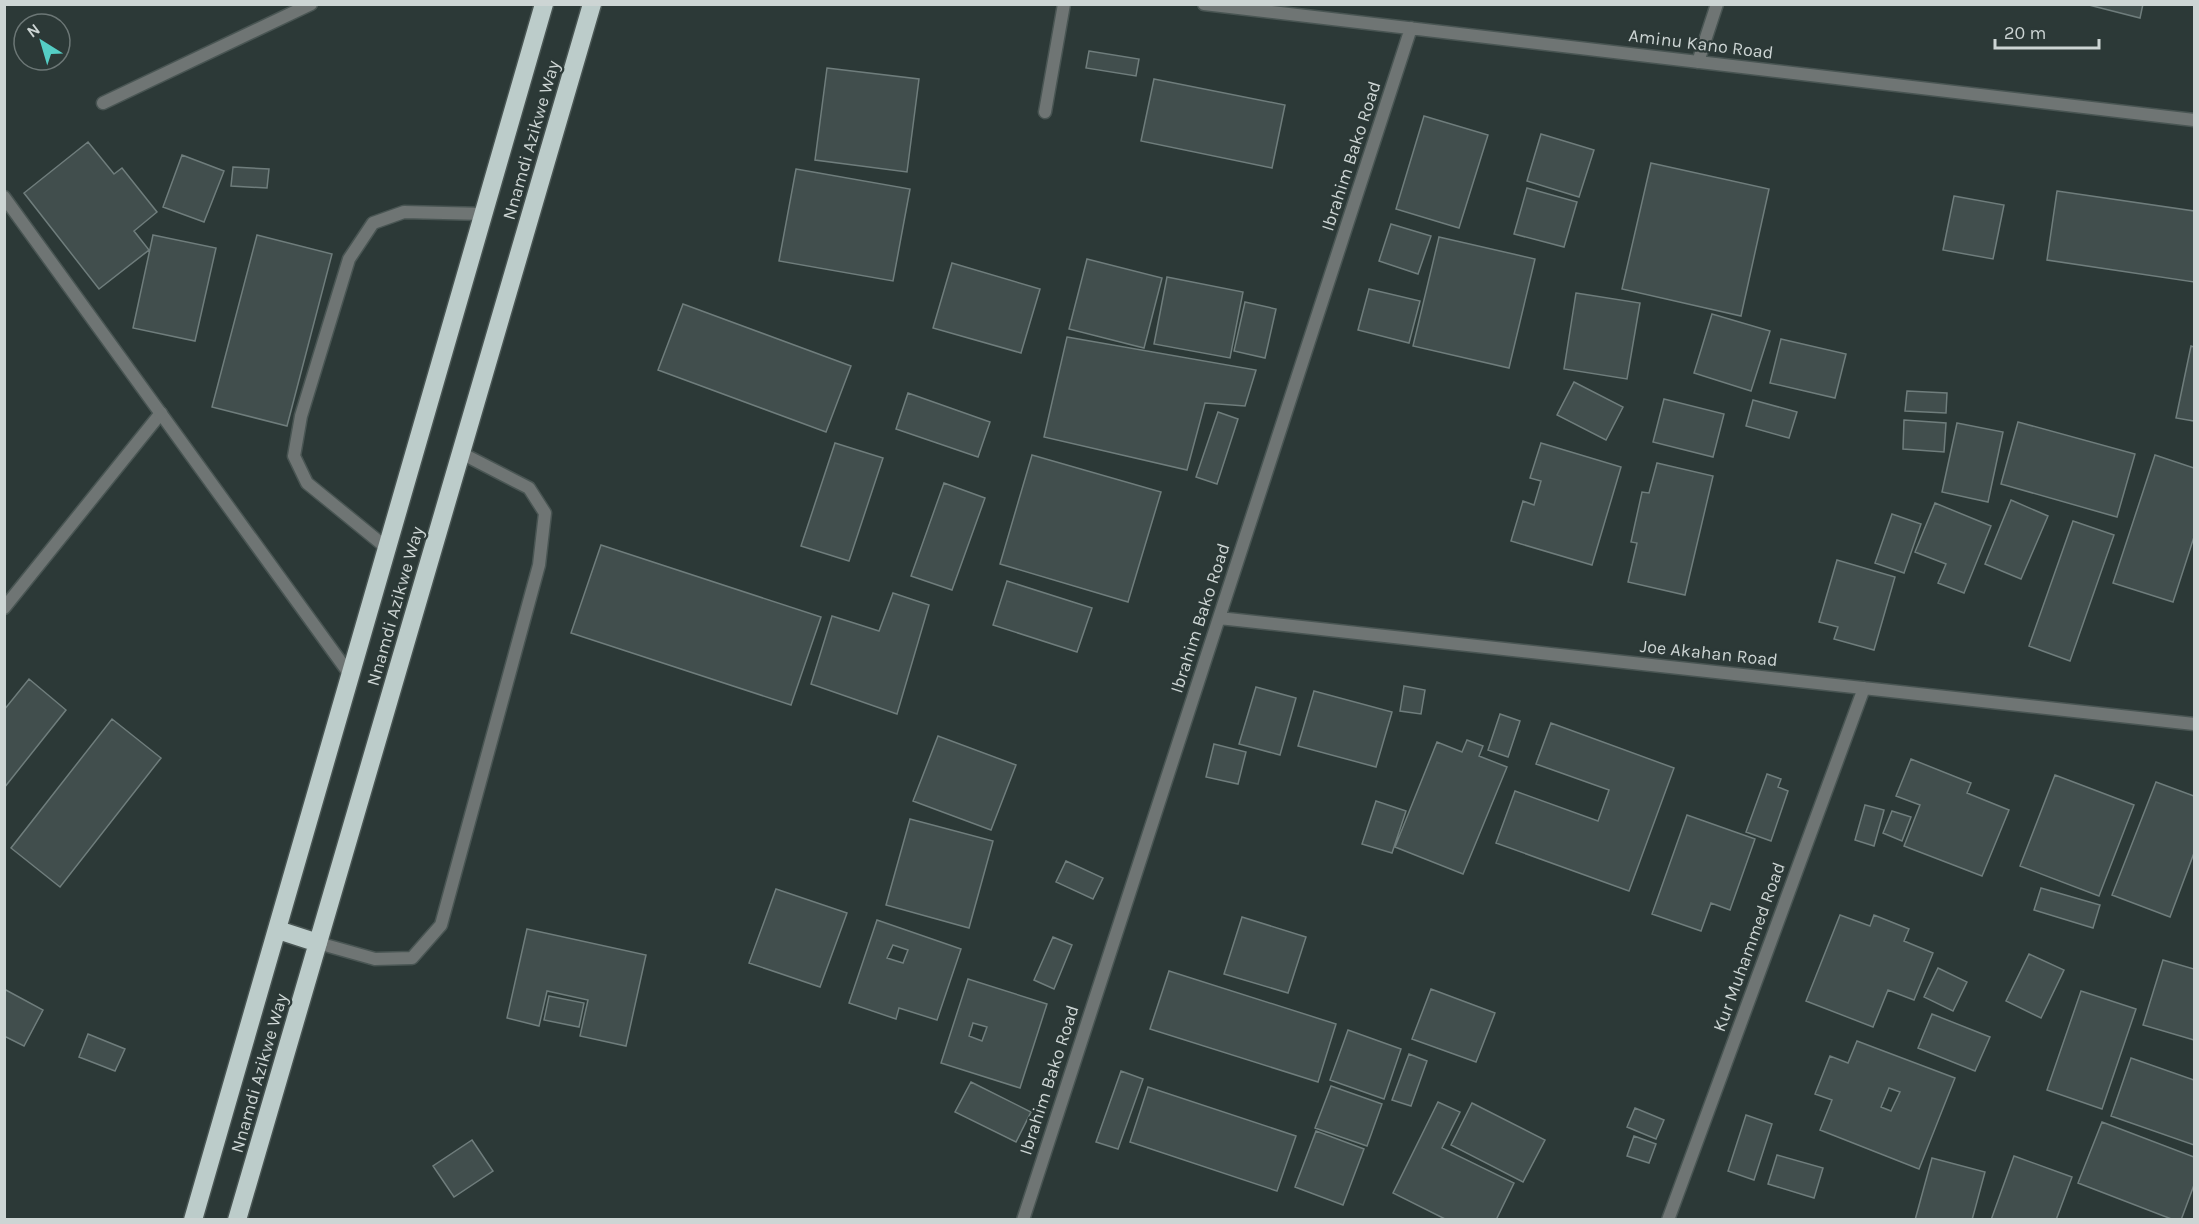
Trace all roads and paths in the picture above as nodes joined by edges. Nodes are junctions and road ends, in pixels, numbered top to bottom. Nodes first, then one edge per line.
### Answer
1 (311, 4) edge
2 (544, 4) edge
3 (592, 4) edge
4 (1064, 4) edge
5 (1204, 4) edge
6 (1717, 4) edge
7 (1412, 28) junction
8 (1698, 62) junction
9 (103, 104) dead end
10 (1045, 112) dead end
11 (2194, 120) edge
12 (4, 197) edge
13 (484, 214) junction
14 (161, 413) junction
15 (461, 453) junction
16 (388, 549) junction
17 (4, 608) edge
18 (1219, 618) junction
19 (351, 676) junction
20 (1864, 688) junction
21 (2194, 724) edge
22 (278, 930) junction
23 (318, 943) junction
24 (194, 1220) edge
25 (237, 1220) edge
26 (1023, 1220) edge
27 (1668, 1220) edge

1 - 9 street
2 - 13 highway, Nnamdi Azikwe Way
3 - 15 highway, Nnamdi Azikwe Way
4 - 10 street
5 - 7 street, Aminu Kano Road
6 - 8 street
7 - 8 street, Aminu Kano Road
7 - 18 street, Ibrahim Bako Road
8 - 11 street, Aminu Kano Road
12 - 14 street
13 - 16 highway, Nnamdi Azikwe Way
13 - 16 street
14 - 17 street
14 - 19 street
15 - 23 highway, Nnamdi Azikwe Way
15 - 23 street
16 - 19 highway, Nnamdi Azikwe Way
18 - 20 street, Joe Akahan Road
18 - 26 street, Ibrahim Bako Road
19 - 22 highway, Nnamdi Azikwe Way
20 - 21 street, Joe Akahan Road
20 - 27 street, Kur Muhammed Road
22 - 23 highway
22 - 24 highway, Nnamdi Azikwe Way
23 - 25 highway, Nnamdi Azikwe Way

